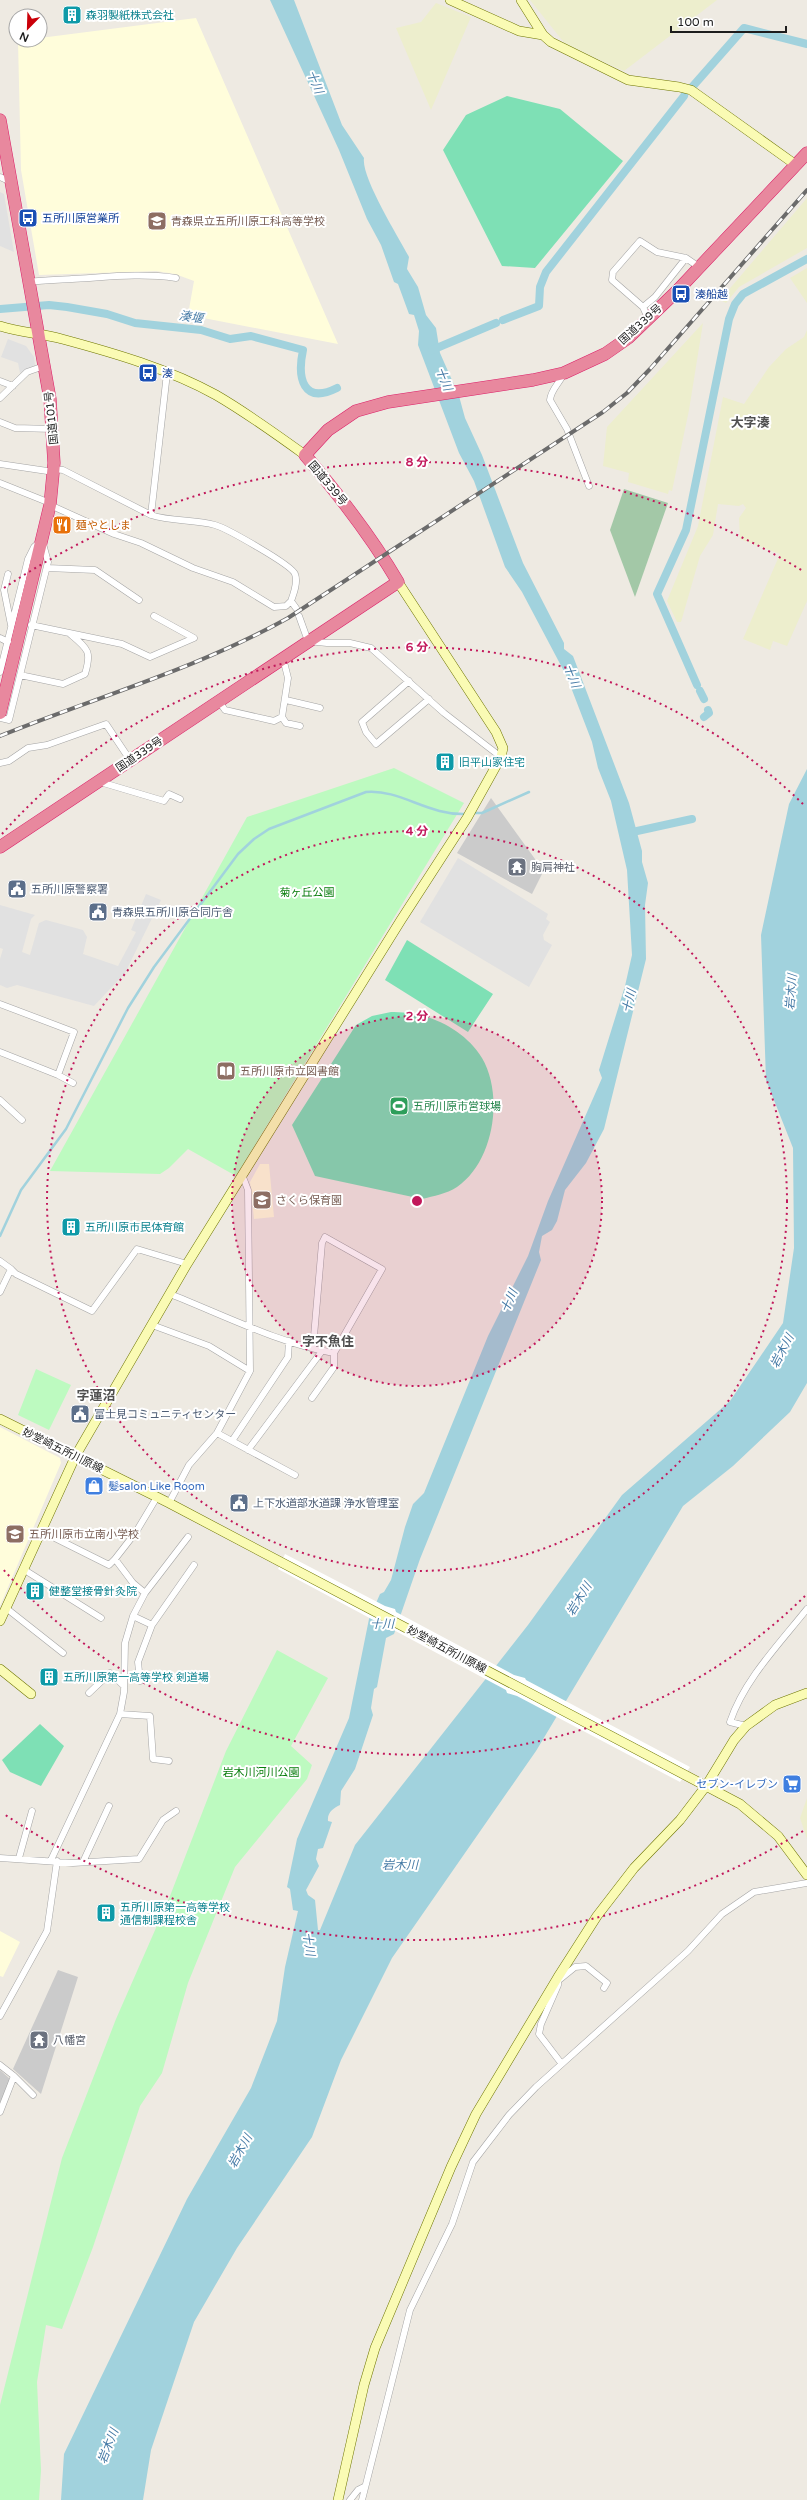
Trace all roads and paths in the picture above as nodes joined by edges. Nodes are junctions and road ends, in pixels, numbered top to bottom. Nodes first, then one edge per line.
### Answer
1 (450, 0) edge
2 (522, 0) edge
3 (543, 35) junction
4 (0, 120) edge
5 (807, 153) edge
6 (796, 165) junction
7 (0, 177) edge
8 (13, 183) junction
9 (686, 258) junction
10 (699, 267) junction
11 (176, 278) dead end
12 (30, 282) junction
13 (645, 313) junction
14 (0, 326) edge
15 (39, 336) junction
16 (44, 366) junction
17 (167, 373) junction
18 (564, 373) junction
19 (0, 381) edge
20 (13, 386) junction
21 (0, 398) edge
22 (0, 422) edge
23 (54, 429) junction
24 (304, 455) junction
25 (0, 464) edge
26 (54, 470) junction
27 (0, 483) edge
28 (589, 486) dead end
29 (50, 504) junction
30 (152, 515) junction
31 (42, 540) junction
32 (42, 566) junction
33 (8, 574) dead end
34 (398, 582) junction
35 (139, 600) dead end
36 (291, 601) junction
37 (296, 608) dead end
38 (154, 616) dead end
39 (299, 616) dead end
40 (32, 626) junction
41 (12, 629) junction
42 (69, 633) junction
43 (0, 638) edge
44 (308, 641) junction
45 (8, 642) junction
46 (283, 658) junction
47 (0, 672) edge
48 (20, 675) junction
49 (409, 681) junction
50 (429, 699) junction
51 (218, 700) junction
52 (286, 700) junction
53 (320, 708) dead end
54 (0, 713) edge
55 (282, 717) junction
56 (0, 718) edge
57 (300, 726) dead end
58 (501, 757) junction
59 (130, 760) junction
60 (0, 763) edge
61 (98, 781) junction
62 (180, 799) dead end
63 (0, 848) edge
64 (0, 1004) edge
65 (0, 1052) edge
66 (58, 1075) junction
67 (73, 1083) dead end
68 (0, 1100) edge
69 (22, 1120) dead end
70 (243, 1177) junction
71 (0, 1261) edge
72 (187, 1264) junction
73 (11, 1269) junction
74 (0, 1292) edge
75 (170, 1294) junction
76 (152, 1325) junction
77 (250, 1326) junction
78 (289, 1341) junction
79 (313, 1348) junction
80 (322, 1351) junction
81 (334, 1353) junction
82 (250, 1371) junction
83 (312, 1398) dead end
84 (0, 1419) edge
85 (217, 1433) junction
86 (232, 1441) junction
87 (248, 1450) junction
88 (76, 1455) junction
89 (295, 1475) dead end
90 (157, 1497) junction
91 (169, 1503) junction
92 (41, 1531) junction
93 (188, 1536) dead end
94 (115, 1559) junction
95 (194, 1565) dead end
96 (23, 1569) junction
97 (145, 1593) junction
98 (6, 1608) junction
99 (807, 1608) edge
100 (133, 1616) junction
101 (101, 1618) dead end
102 (0, 1621) edge
103 (152, 1625) junction
104 (63, 1653) dead end
105 (0, 1668) edge
106 (140, 1680) dead end
107 (124, 1686) junction
108 (89, 1693) dead end
109 (807, 1693) edge
110 (31, 1694) dead end
111 (120, 1714) junction
112 (746, 1726) junction
113 (169, 1761) dead end
114 (706, 1786) junction
115 (109, 1806) dead end
116 (32, 1810) dead end
117 (176, 1811) dead end
118 (0, 1858) edge
119 (19, 1858) junction
120 (54, 1860) junction
121 (83, 1862) junction
122 (807, 1875) edge
123 (807, 1883) edge
124 (558, 1979) junction
125 (604, 1988) dead end
126 (0, 2016) edge
127 (561, 2063) junction
128 (0, 2065) edge
129 (14, 2076) junction
130 (33, 2095) dead end
131 (0, 2112) edge
132 (364, 2487) junction
133 (338, 2500) edge
134 (350, 2500) edge
135 (362, 2500) edge

1 - 3 street
2 - 3 street
3 - 6 street
4 - 8 highway, 国道101号
5 - 6 highway, 国道339号
6 - 10 highway, 国道339号
7 - 8 street
8 - 12 highway, 国道101号
9 - 10 street
9 - 13 street
9 - 13 street
10 - 13 highway, 国道339号
11 - 12 street
12 - 15 highway, 国道101号
13 - 18 highway, 国道339号
14 - 15 street
15 - 16 highway, 国道101号
15 - 17 street
16 - 20 street
16 - 23 highway, 国道101号
17 - 24 street
17 - 30 street
18 - 24 highway, 国道339号
18 - 28 street
19 - 20 street
20 - 21 street
22 - 23 street
23 - 26 highway, 国道101号
24 - 34 highway, 国道339号
25 - 26 street
26 - 29 highway, 国道101号
26 - 30 street
27 - 29 street
29 - 31 highway, 国道101号
29 - 36 street
30 - 36 street
31 - 32 highway, 国道101号
31 - 41 street
32 - 35 street
32 - 40 street
32 - 54 highway, 国道101号
33 - 41 street
34 - 44 highway, 国道339号
34 - 58 street
36 - 37 street
38 - 42 street
39 - 44 street
40 - 42 street
40 - 48 street
41 - 45 street
42 - 48 street
43 - 45 street
44 - 46 highway, 国道339号
44 - 49 street
45 - 47 street
46 - 51 highway, 国道339号
46 - 52 street
48 - 56 street
49 - 50 street
49 - 50 street
50 - 58 street
51 - 55 street
51 - 59 highway, 国道339号
52 - 53 street
52 - 55 street
55 - 57 street
58 - 70 street
59 - 60 street
59 - 61 highway, 国道339号
61 - 62 street
61 - 63 highway, 国道339号
64 - 66 street
65 - 66 street
66 - 67 street
68 - 69 street
70 - 72 street
70 - 77 street
71 - 73 street
72 - 73 street
72 - 75 street
73 - 74 street
75 - 76 street
75 - 77 street
76 - 82 street
76 - 88 street
77 - 78 street
77 - 82 street
78 - 79 street
78 - 86 street
79 - 80 street
79 - 81 street
80 - 81 street
80 - 87 street
81 - 83 street
82 - 85 street
84 - 88 street, 妙堂崎五所川原線
85 - 86 street
85 - 91 street
86 - 87 street
87 - 89 street
88 - 90 street, 妙堂崎五所川原線
88 - 92 street
90 - 91 street, 妙堂崎五所川原線
90 - 94 street
91 - 114 street, 妙堂崎五所川原線
92 - 94 street
92 - 96 street
93 - 97 street
94 - 97 street
95 - 103 street
96 - 98 street
96 - 101 street
97 - 100 street
98 - 102 street
98 - 104 street
99 - 112 street
100 - 103 street
100 - 107 street
103 - 106 street
105 - 110 street
107 - 108 street
107 - 111 street
109 - 112 street
111 - 113 street
111 - 120 street
112 - 114 street
114 - 122 street, 妙堂崎五所川原線
114 - 124 street
115 - 121 street
116 - 119 street
117 - 121 street
118 - 119 street
119 - 120 street
120 - 121 street
120 - 126 street
123 - 127 street
124 - 125 street
124 - 127 street
124 - 133 street
127 - 132 street
128 - 129 street
129 - 130 street
129 - 131 street
132 - 134 street
132 - 135 street

